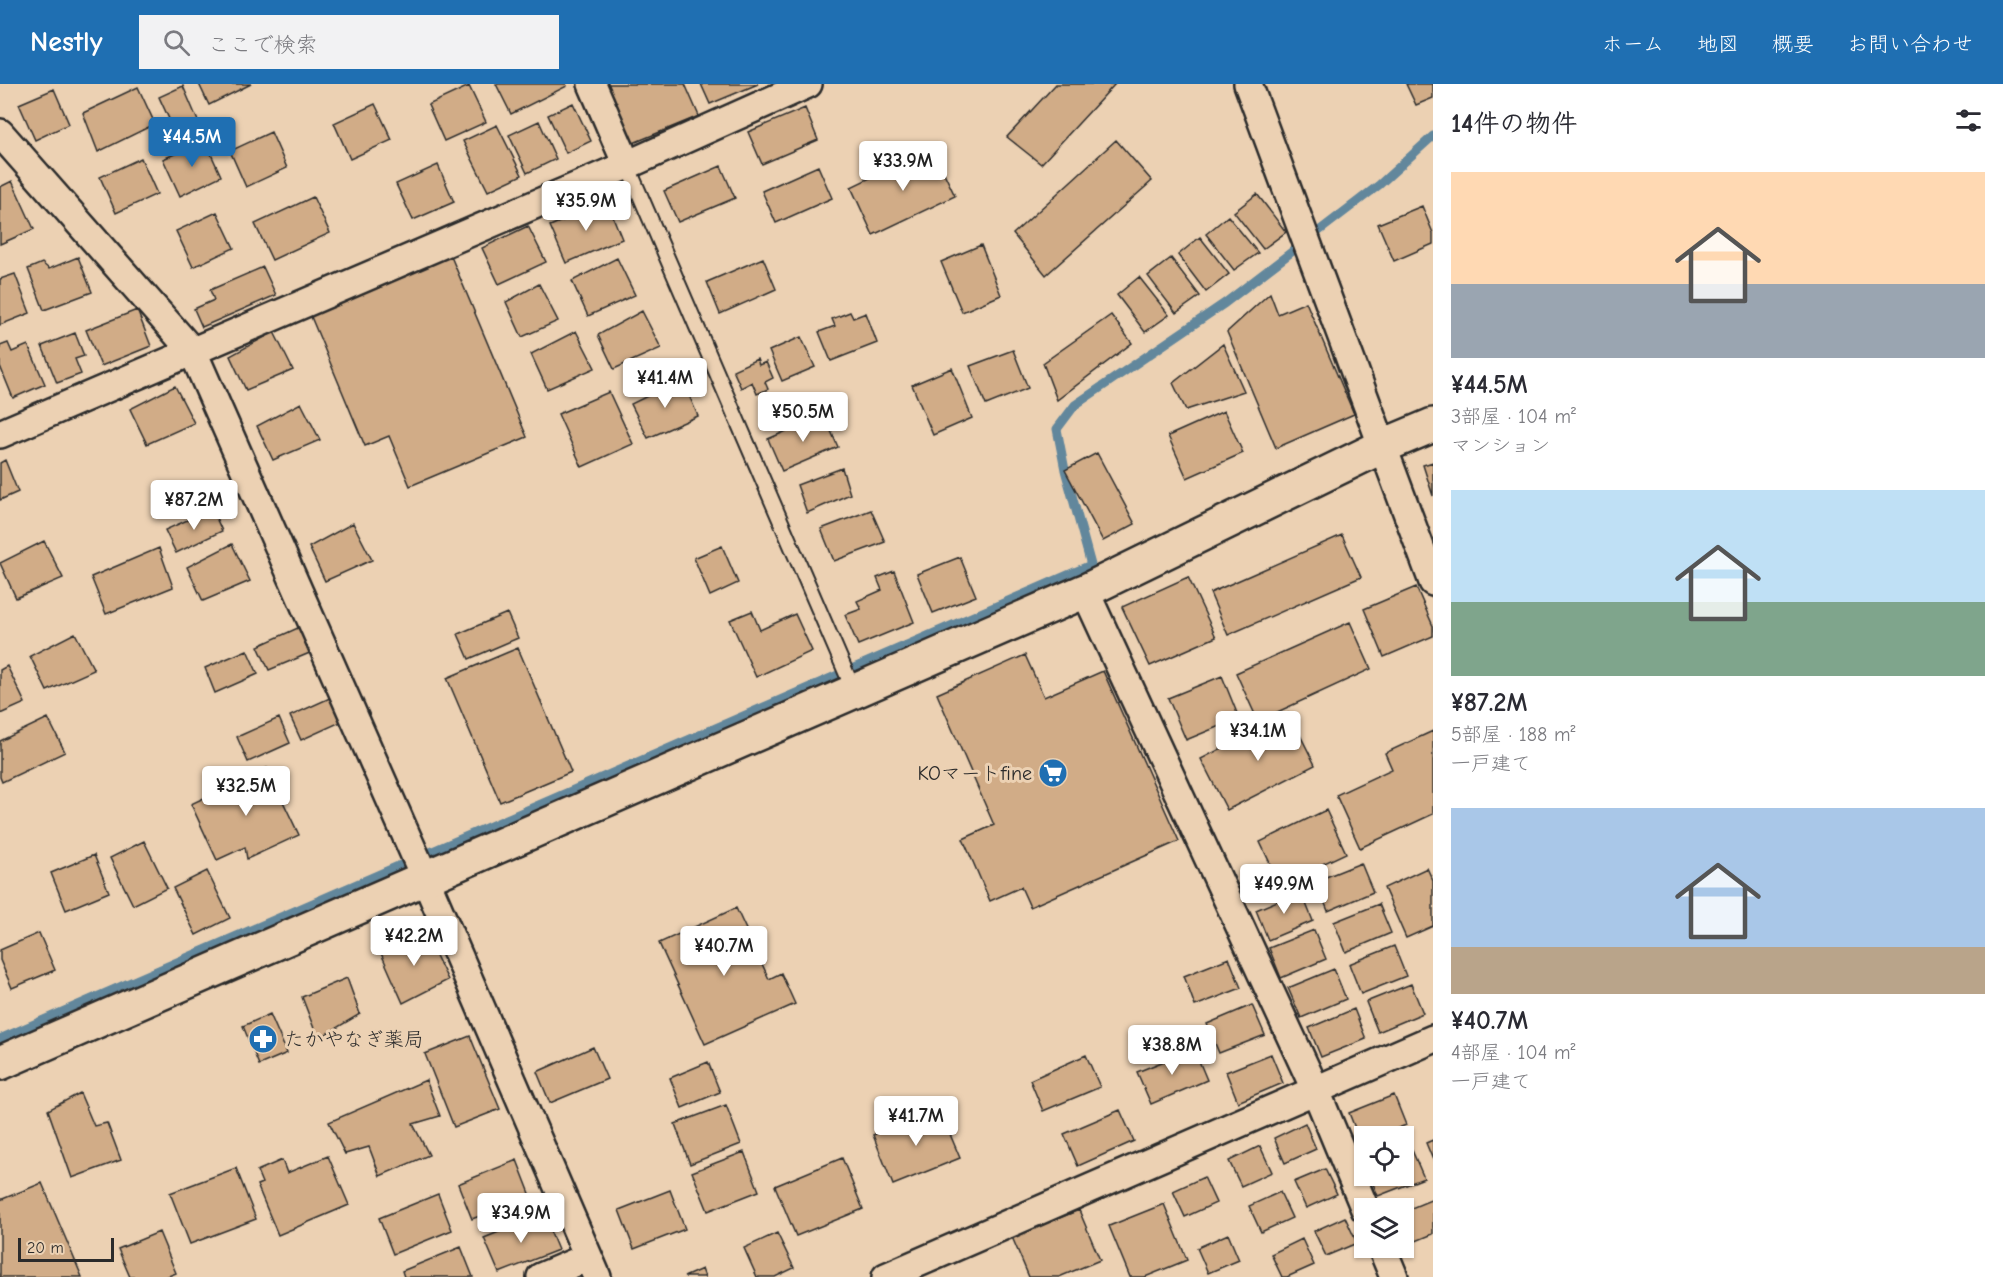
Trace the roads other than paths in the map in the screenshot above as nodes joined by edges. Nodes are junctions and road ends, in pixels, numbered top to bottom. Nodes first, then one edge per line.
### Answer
1 (592, 84) edge
2 (808, 84) edge
3 (1248, 84) edge
4 (0, 133) edge
5 (627, 165) junction
6 (193, 352) junction
7 (1433, 425) edge
8 (0, 434) edge
9 (1383, 446) junction
10 (1433, 582) edge
11 (1085, 591) junction
12 (854, 691) junction
13 (425, 878) junction
14 (1433, 1039) edge
15 (0, 1063) edge
16 (1316, 1091) junction
17 (1360, 1198) edge
18 (1386, 1258) edge
19 (593, 1267) edge
20 (541, 1277) edge
21 (886, 1277) edge
22 (1394, 1277) edge

1 - 5 street
2 - 5 street
3 - 9 street
4 - 6 street
5 - 6 street
5 - 12 lane
6 - 8 street
6 - 13 street
7 - 9 street
9 - 10 street
9 - 11 street
11 - 12 street
11 - 16 street
12 - 13 street
13 - 15 street
13 - 19 street
14 - 16 street
16 - 17 street
16 - 21 street
18 - 22 street
19 - 20 street

